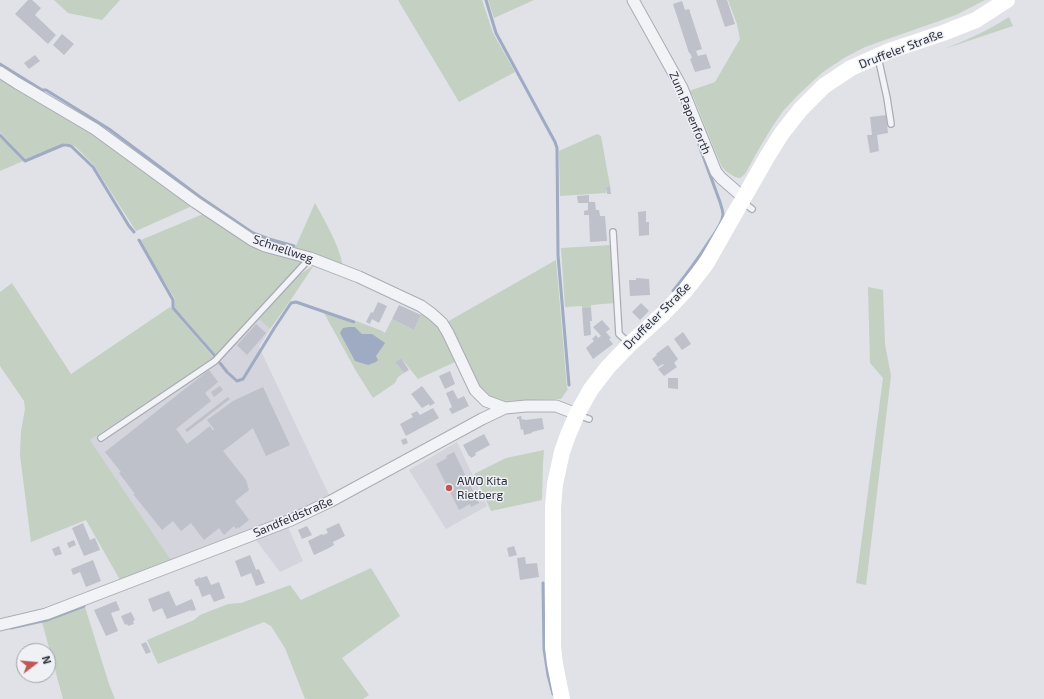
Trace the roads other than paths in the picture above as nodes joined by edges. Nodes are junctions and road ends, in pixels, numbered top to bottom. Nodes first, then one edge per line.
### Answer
1 (633, 0) edge
2 (1007, 0) edge
3 (878, 55) junction
4 (0, 72) edge
5 (891, 124) dead end
6 (748, 203) junction
7 (613, 232) dead end
8 (310, 258) junction
9 (630, 344) junction
10 (505, 408) junction
11 (583, 417) junction
12 (101, 438) dead end
13 (0, 625) edge
14 (562, 699) edge

1 - 6 street, Zum Papenforth
2 - 3 street, Druffeler Straße
3 - 5 lane
3 - 6 street, Druffeler Straße
4 - 8 street, Schnellweg
6 - 9 street, Druffeler Straße
7 - 9 lane
8 - 10 street, Schnellweg
8 - 12 lane
9 - 11 street, Druffeler Straße
10 - 11 street, Sandfeldstraße
10 - 13 street, Sandfeldstraße
11 - 14 street, Druffeler Straße

